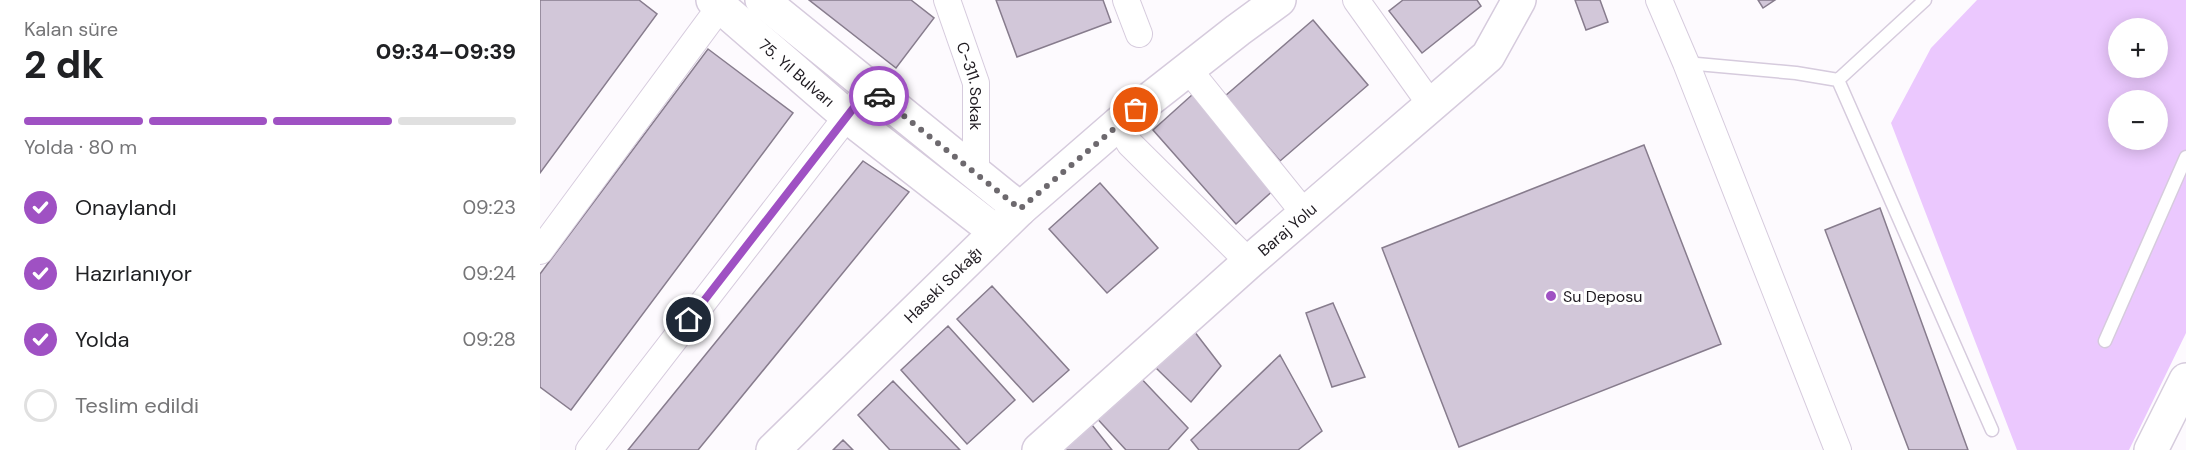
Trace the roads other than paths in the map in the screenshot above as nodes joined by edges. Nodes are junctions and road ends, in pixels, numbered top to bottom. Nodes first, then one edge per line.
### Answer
1 (762, 0) edge
2 (946, 0) edge
3 (1126, 0) edge
4 (1279, 0) edge
5 (1356, 0) edge
6 (1519, 0) edge
7 (1659, 0) edge
8 (1925, 0) edge
9 (720, 2) edge
10 (1139, 34) dead end
11 (1686, 63) junction
12 (1188, 69) junction
13 (1838, 80) junction
14 (869, 88) junction
15 (1431, 105) junction
16 (847, 116) junction
17 (1118, 124) junction
18 (2186, 157) edge
19 (976, 175) junction
20 (1020, 209) junction
21 (1305, 214) junction
22 (996, 232) junction
23 (540, 251) edge
24 (1249, 262) junction
25 (2105, 341) dead end
26 (2186, 380) edge
27 (2186, 393) edge
28 (1992, 430) dead end
29 (589, 450) edge
30 (773, 450) edge
31 (1039, 450) edge
32 (1838, 450) edge
33 (2151, 450) edge
34 (2163, 450) edge

1 - 14 main road, 75. Yıl Bulvarı
2 - 19 street, C-311. Sokak
3 - 10 street
4 - 12 main road, Haseki Sokağı
5 - 15 street
6 - 15 main road, Baraj Yolu
7 - 11 street
8 - 13 lane
9 - 16 main road, 75. Yıl Bulvarı
9 - 23 street
11 - 13 lane
11 - 32 street
12 - 17 main road, Haseki Sokağı
12 - 21 street
13 - 28 lane
14 - 16 street
14 - 19 main road, 75. Yıl Bulvarı
15 - 21 main road, Baraj Yolu
16 - 22 main road, 75. Yıl Bulvarı
16 - 29 street
17 - 20 main road, Haseki Sokağı
17 - 24 street
18 - 25 lane
19 - 20 main road, 75. Yıl Bulvarı
20 - 22 main road, Haseki Sokağı
21 - 24 main road, Baraj Yolu
22 - 30 main road, Haseki Sokağı
24 - 31 main road, Baraj Yolu
26 - 33 main road
27 - 34 main road

